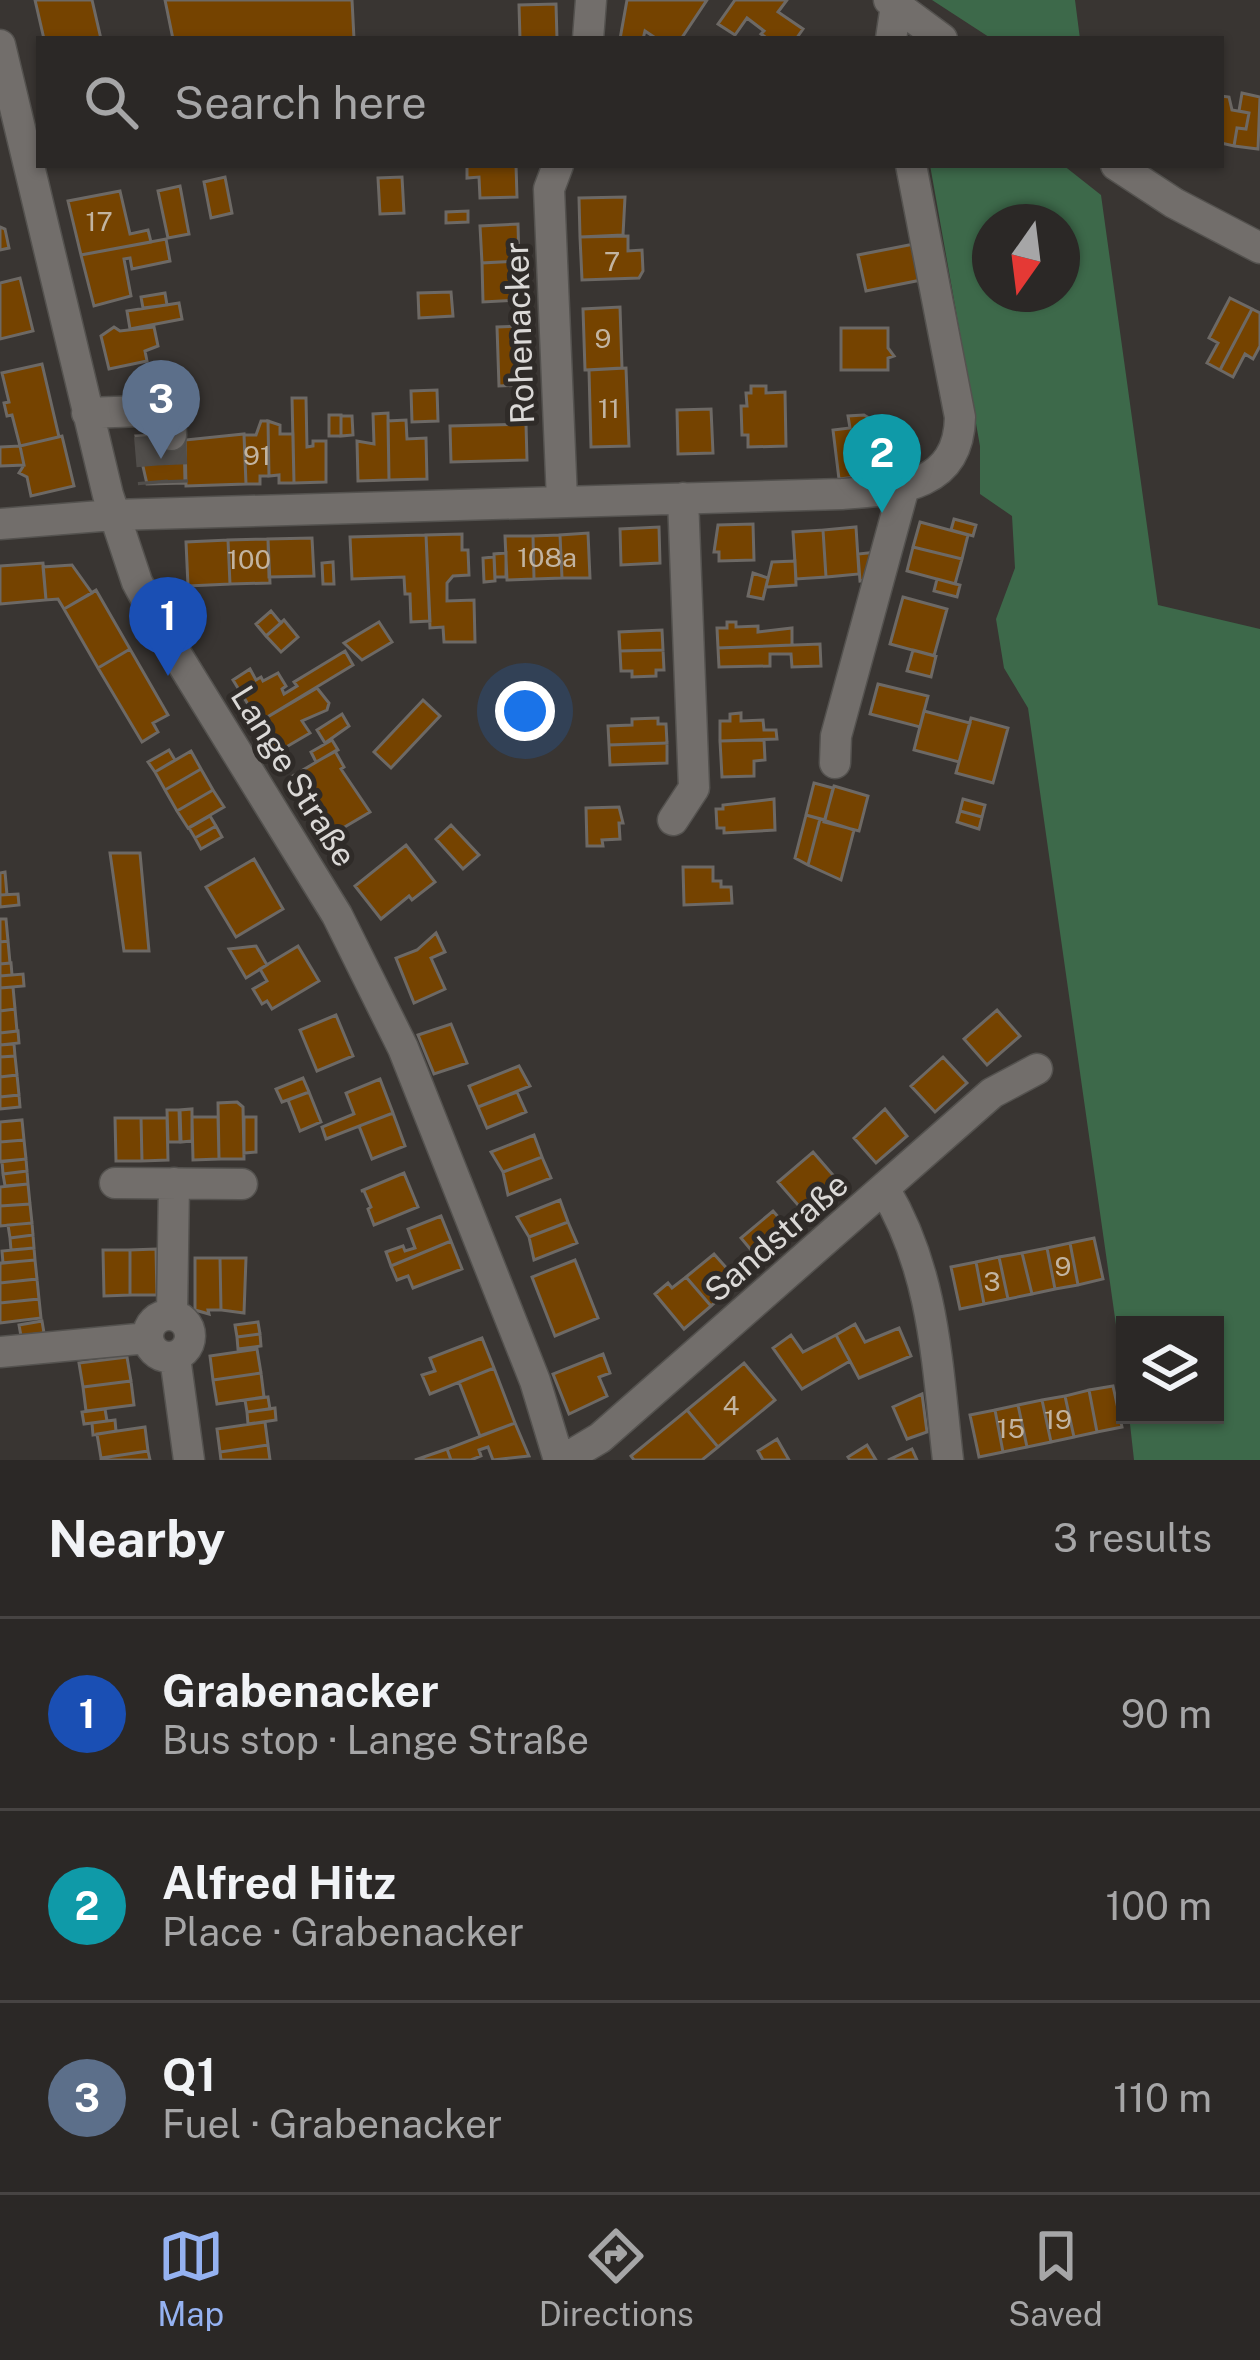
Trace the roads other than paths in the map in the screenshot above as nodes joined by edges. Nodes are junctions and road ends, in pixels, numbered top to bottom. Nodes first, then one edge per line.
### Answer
1 (590, 0) edge
2 (893, 2) edge
3 (588, 36) edge
4 (891, 36) edge
5 (938, 36) edge
6 (0, 45) edge
7 (26, 99) edge
8 (36, 150) edge
9 (39, 168) edge
10 (557, 168) edge
11 (912, 168) edge
12 (1121, 168) edge
13 (1260, 248) edge
14 (87, 413) junction
15 (156, 427) dead end
16 (904, 487) junction
17 (683, 498) junction
18 (562, 500) junction
19 (113, 515) junction
20 (0, 524) edge
21 (835, 763) dead end
22 (673, 820) dead end
23 (1037, 1069) dead end
24 (115, 1183) dead end
25 (174, 1183) junction
26 (242, 1184) dead end
27 (885, 1190) junction
28 (172, 1315) junction
29 (148, 1338) junction
30 (0, 1352) edge
31 (175, 1357) junction
32 (189, 1460) edge
33 (561, 1460) edge
34 (948, 1460) edge

1 - 3 street
2 - 4 street
2 - 5 street
6 - 7 street, Lange Straße
7 - 8 street, Lange Straße
9 - 14 street, Lange Straße
10 - 18 street, Rohenacker
11 - 16 street
12 - 13 street
14 - 15 street
14 - 19 street, Lange Straße
16 - 17 street
16 - 21 street
17 - 18 street
17 - 22 street
18 - 19 street
19 - 20 street
19 - 33 street, Lange Straße
23 - 27 street, Sandstraße
24 - 25 street
25 - 26 street
25 - 28 street
27 - 33 street, Sandstraße
27 - 34 street
28 - 29 street
28 - 31 street
29 - 30 street
29 - 31 street
31 - 32 street

